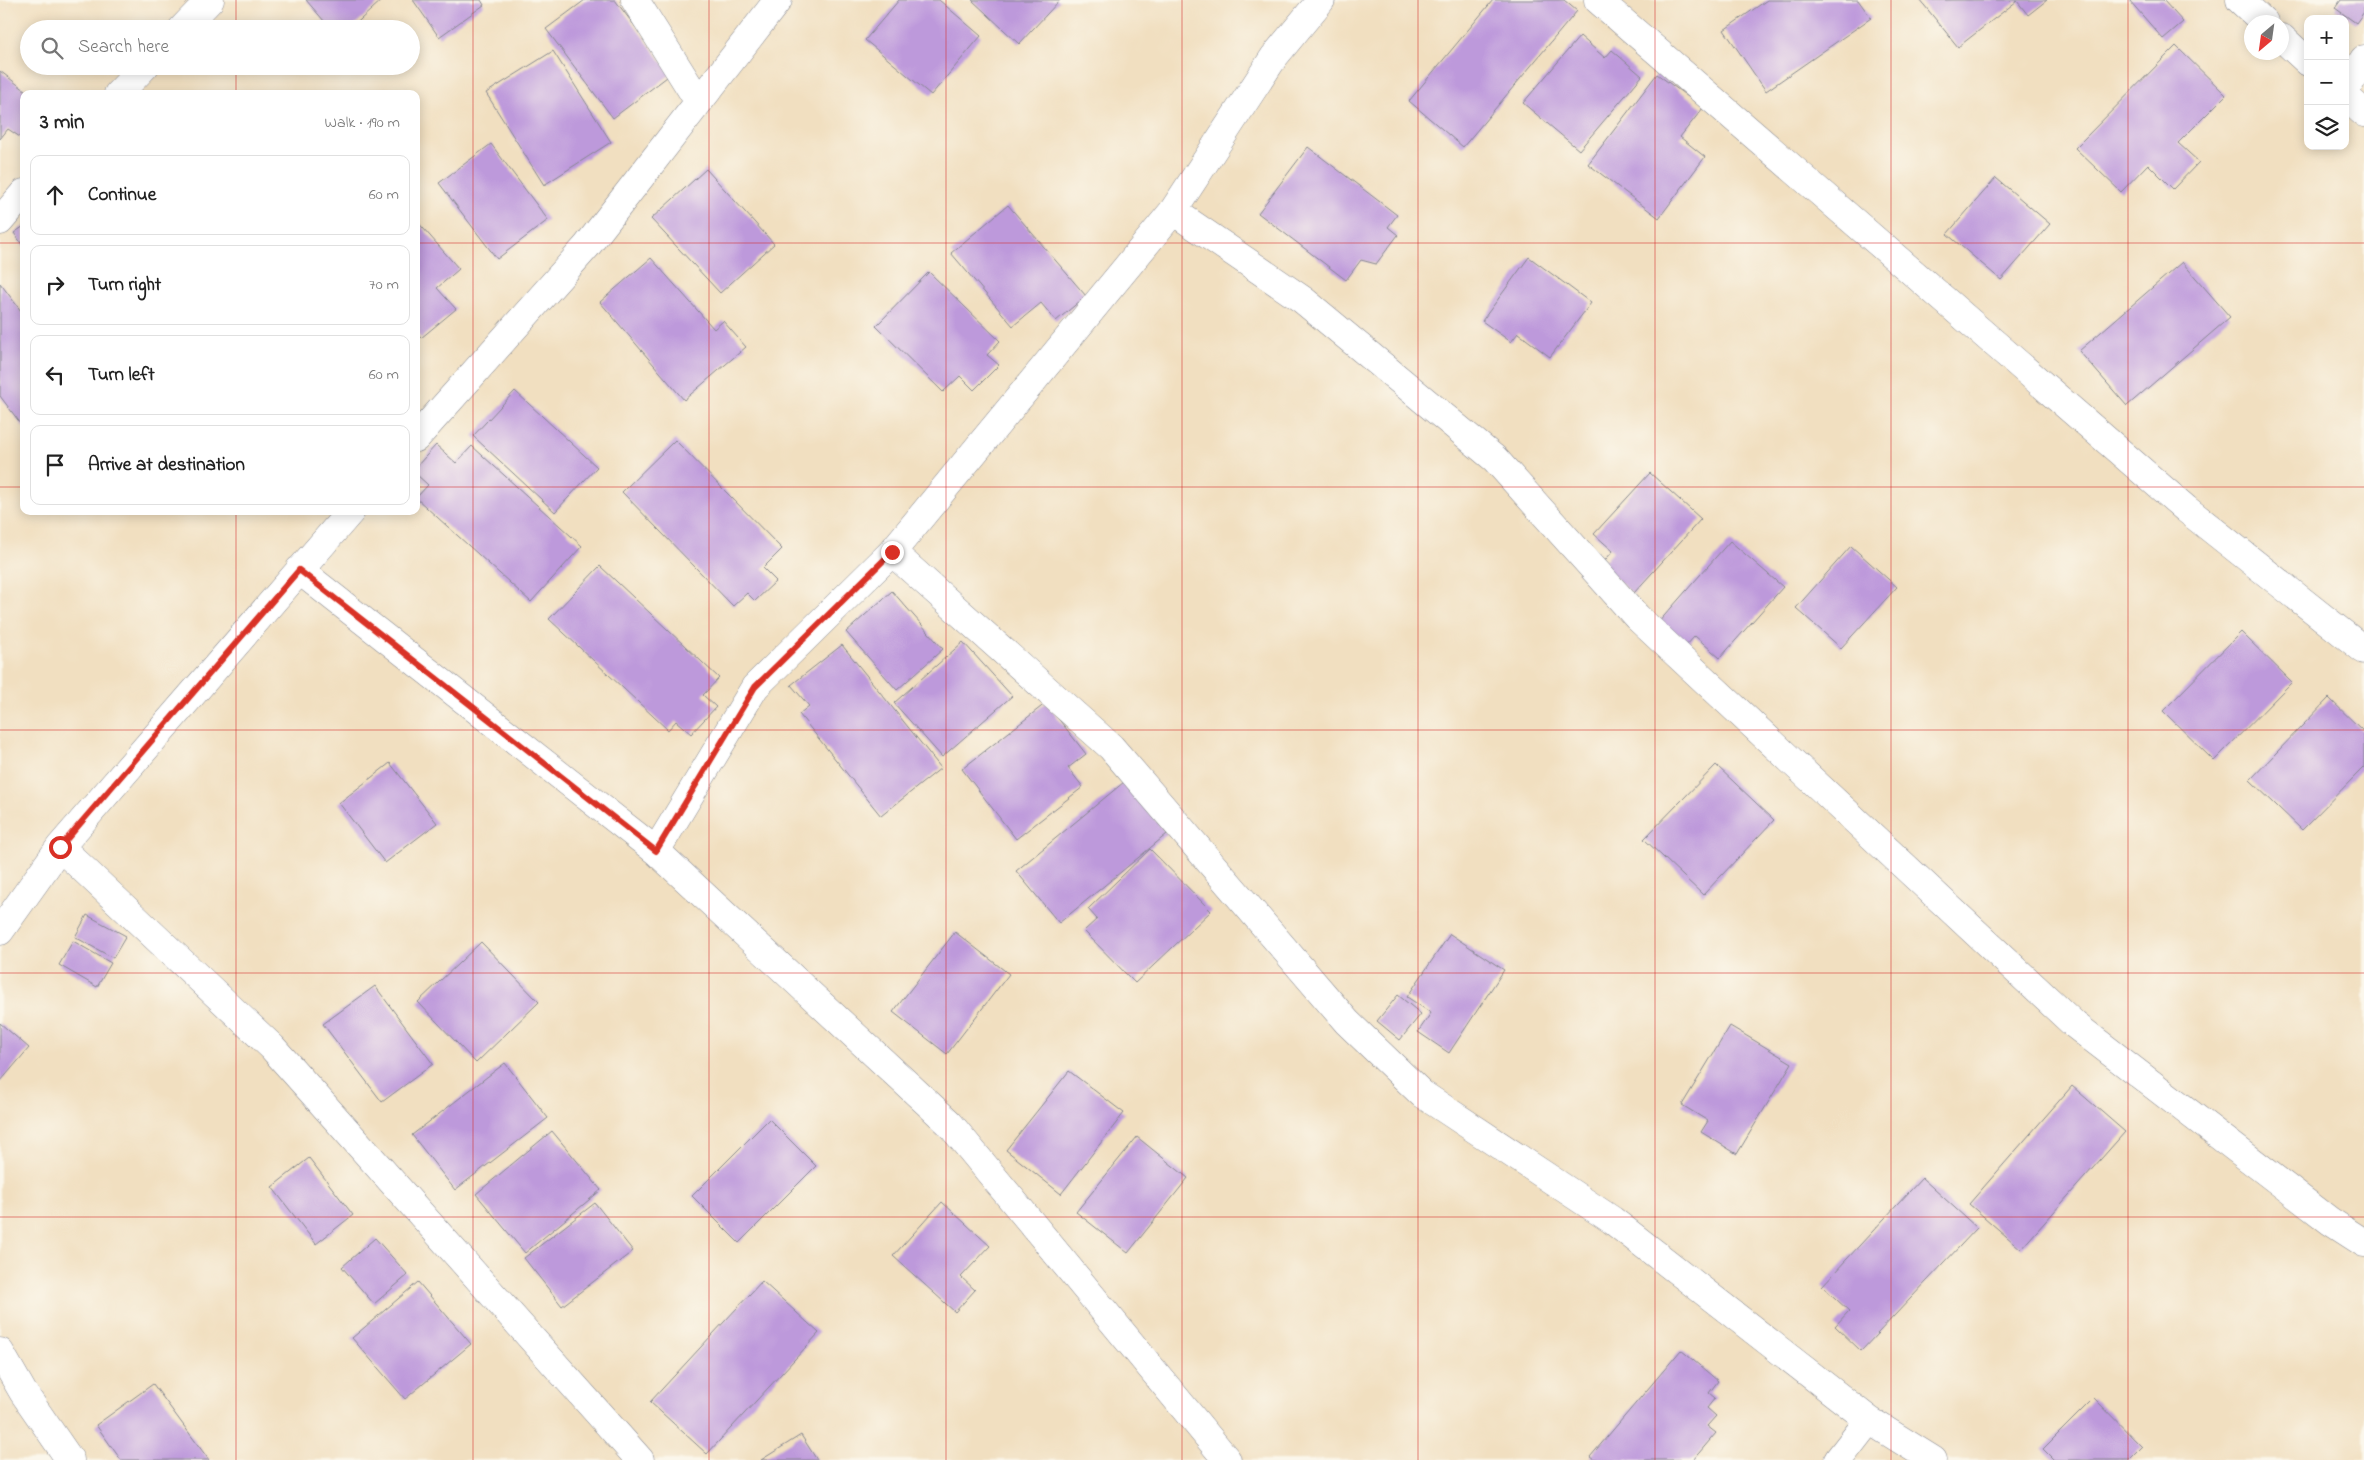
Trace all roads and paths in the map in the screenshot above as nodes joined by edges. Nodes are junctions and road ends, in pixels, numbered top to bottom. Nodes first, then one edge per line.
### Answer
1 (210, 0) edge
2 (635, 0) edge
3 (778, 0) edge
4 (1321, 0) edge
5 (1598, 0) edge
6 (2240, 0) edge
7 (2256, 15) edge
8 (191, 20) edge
9 (2289, 44) edge
10 (2364, 59) edge
11 (2306, 60) edge
12 (136, 75) edge
13 (2349, 84) edge
14 (122, 90) edge
15 (2349, 100) edge
16 (699, 102) junction
17 (2364, 114) edge
18 (20, 198) edge
19 (1173, 211) junction
20 (0, 221) edge
21 (420, 434) edge
22 (347, 515) edge
23 (892, 552) junction
24 (299, 570) junction
25 (2364, 650) edge
26 (60, 847) junction
27 (656, 851) junction
28 (0, 931) edge
29 (2364, 1243) edge
30 (0, 1352) edge
31 (1870, 1420) junction
32 (70, 1460) edge
33 (640, 1460) edge
34 (1227, 1460) edge
35 (1838, 1460) edge
36 (1933, 1460) edge

1 - 8 street
2 - 16 street
3 - 16 street
4 - 19 street
5 - 25 street
6 - 7 street
9 - 11 street
10 - 13 street
12 - 14 street
15 - 17 street
16 - 21 street
18 - 20 street
19 - 23 street
19 - 29 street
22 - 24 street
23 - 27 street
23 - 31 street
24 - 26 street
24 - 27 street
26 - 28 street
26 - 33 street
27 - 34 street
30 - 32 street
31 - 35 street
31 - 36 street

